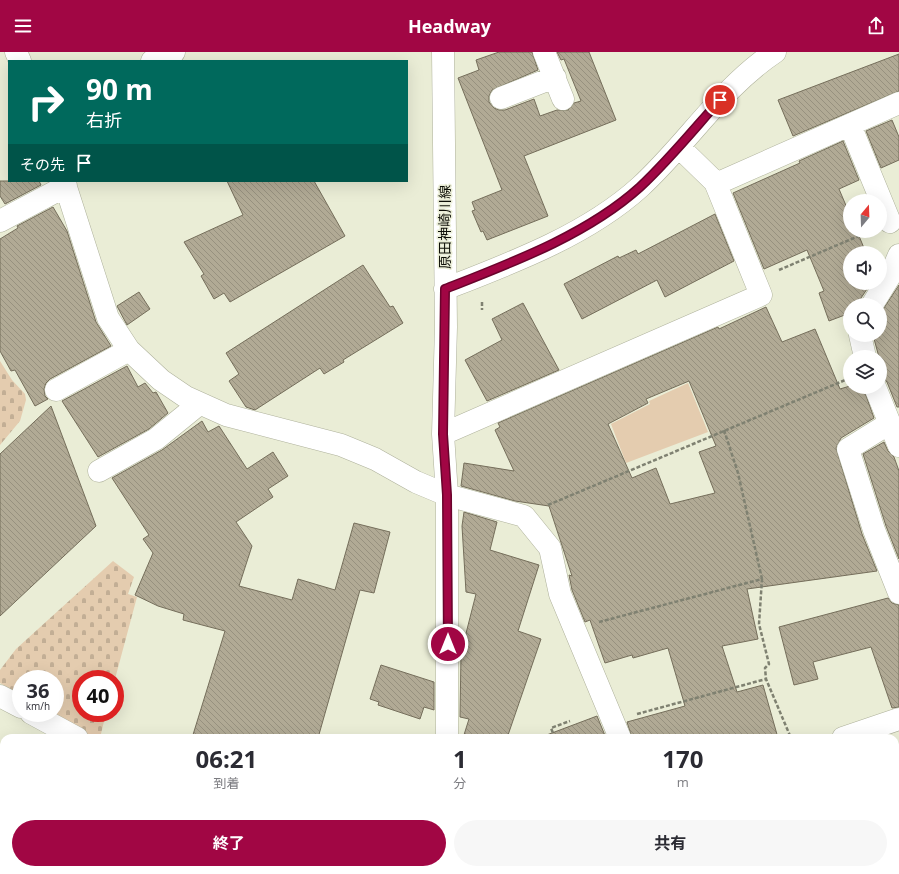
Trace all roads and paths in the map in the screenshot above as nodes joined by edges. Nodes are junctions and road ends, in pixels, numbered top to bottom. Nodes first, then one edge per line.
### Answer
1 (174, 52) edge
2 (544, 52) edge
3 (774, 52) edge
4 (449, 54) edge
5 (154, 60) edge
6 (555, 77) junction
7 (501, 98) dead end
8 (563, 99) dead end
9 (899, 103) edge
10 (850, 125) junction
11 (679, 147) junction
12 (65, 184) edge
13 (716, 184) junction
14 (0, 221) edge
15 (890, 222) dead end
16 (854, 238) edge
17 (899, 255) edge
18 (755, 280) junction
19 (445, 289) junction
20 (876, 298) edge
21 (129, 350) junction
22 (843, 380) edge
23 (56, 390) dead end
24 (878, 394) edge
25 (199, 404) junction
26 (890, 423) junction
27 (724, 430) junction
28 (443, 434) junction
29 (899, 446) edge
30 (99, 471) dead end
31 (447, 495) junction
32 (524, 516) junction
33 (762, 579) junction
34 (899, 593) edge
35 (574, 629) junction
36 (766, 679) junction
37 (0, 696) edge
38 (12, 702) edge
39 (899, 719) edge
40 (570, 721) dead end
41 (48, 722) edge
42 (617, 729) edge
43 (70, 734) edge
44 (447, 734) edge
45 (553, 734) edge
46 (789, 734) edge
47 (859, 734) edge

1 - 5 street
2 - 6 street
3 - 11 street
4 - 19 street, 原田神崎川線
6 - 7 street
6 - 8 street
9 - 10 street
10 - 13 street
10 - 15 street
11 - 13 street
11 - 19 street
12 - 14 street
12 - 21 street
13 - 18 street
16 - 18 path
17 - 20 street
18 - 28 street
19 - 28 street, 原田神崎川線
21 - 23 street
21 - 25 street
22 - 27 path
24 - 26 street
25 - 30 street
25 - 31 street
26 - 29 street
26 - 34 street
27 - 32 path
27 - 33 path
28 - 31 street, 原田神崎川線
31 - 32 street
31 - 44 street, 原田神崎川線
32 - 35 street
33 - 35 path
33 - 36 path
35 - 42 street
36 - 42 path
36 - 46 path
37 - 38 street
39 - 47 street
40 - 45 path
41 - 43 street

